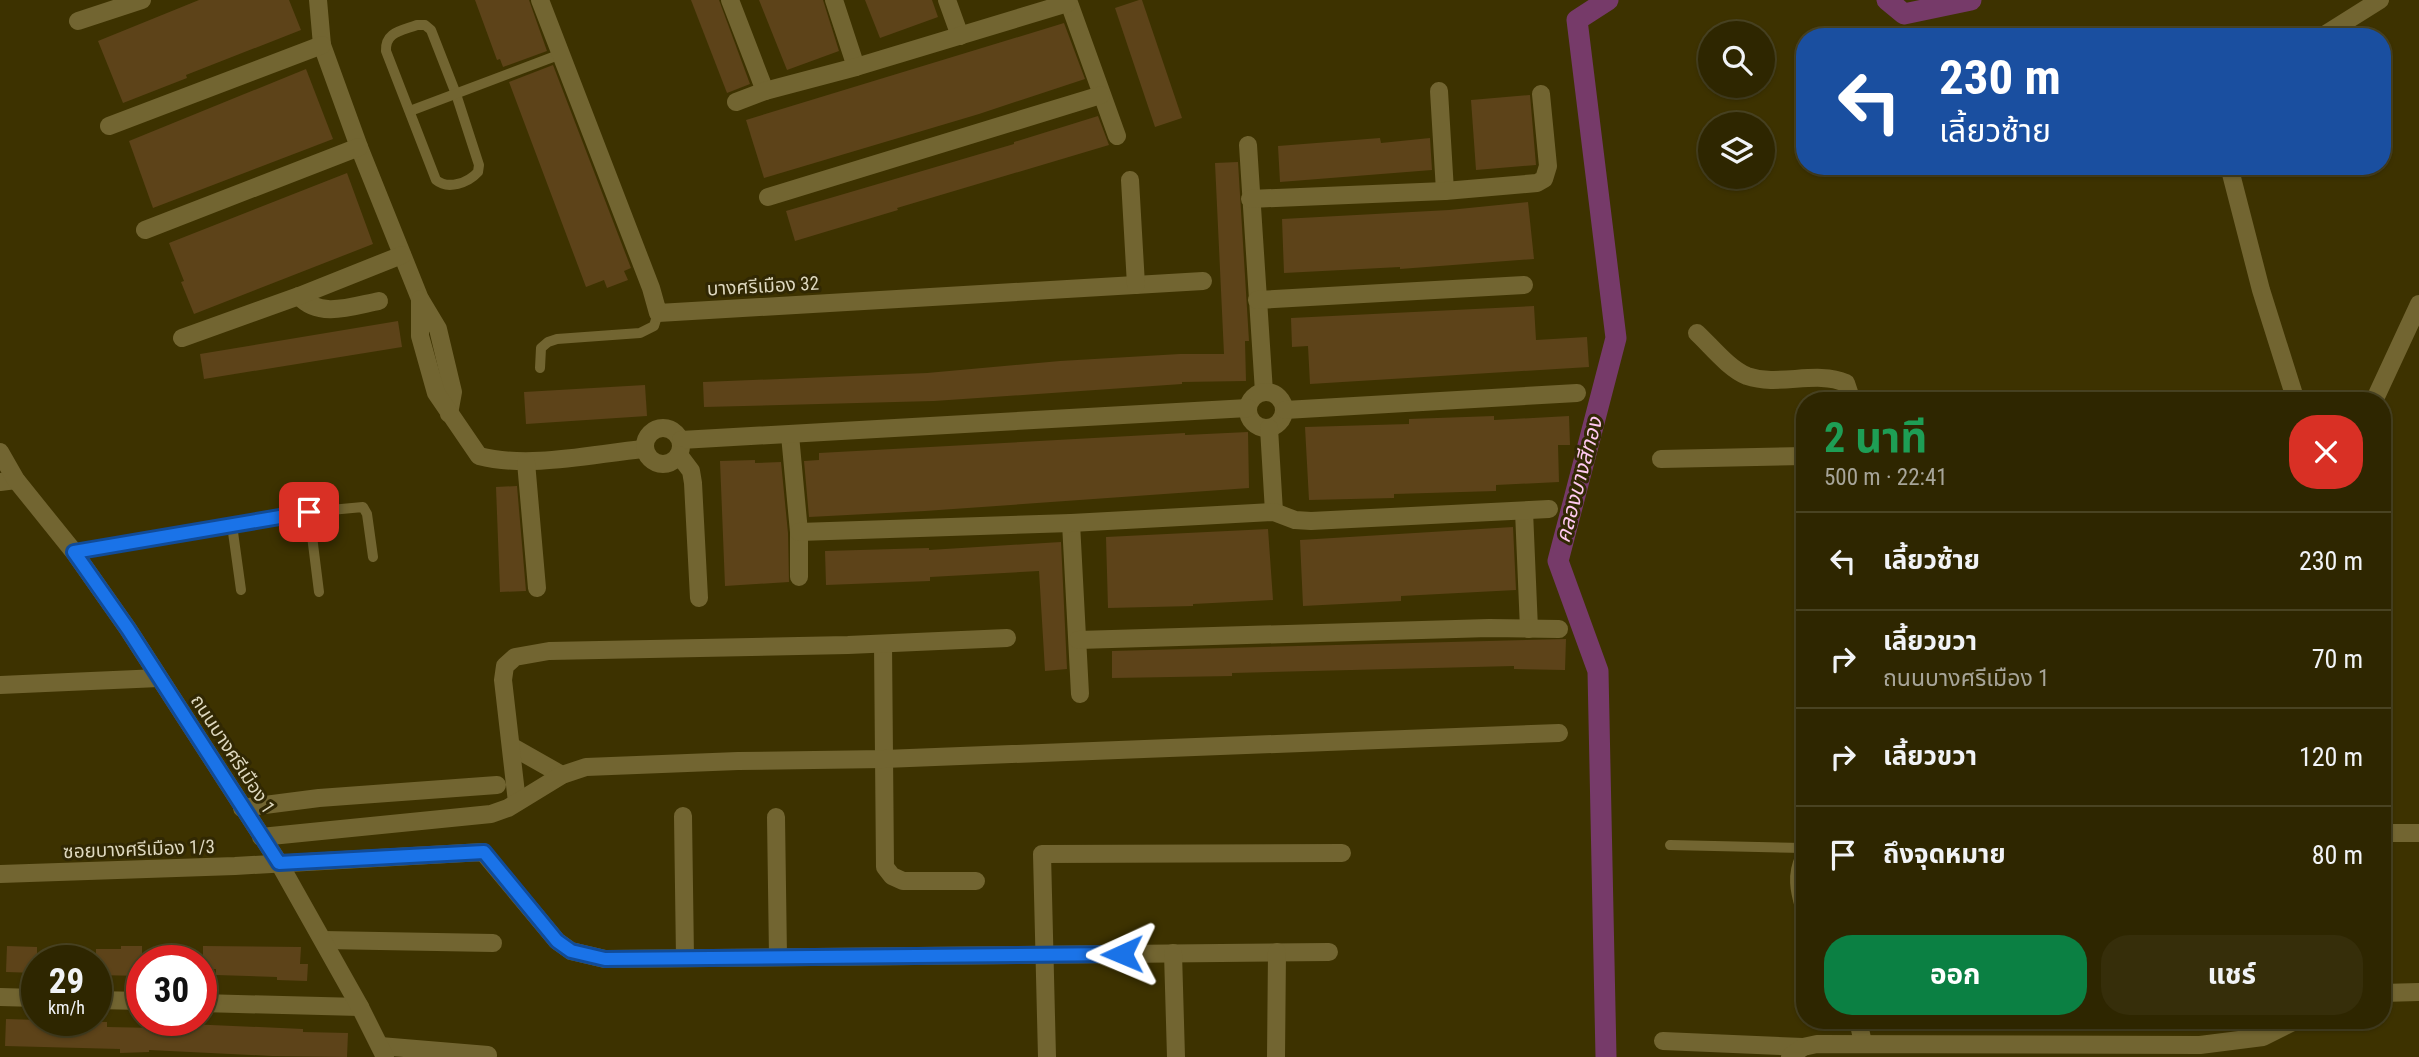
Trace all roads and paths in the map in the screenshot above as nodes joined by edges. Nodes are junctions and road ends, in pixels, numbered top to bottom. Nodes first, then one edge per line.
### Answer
1 (142, 0) edge
2 (318, 0) edge
3 (540, 0) edge
4 (730, 0) edge
5 (834, 0) edge
6 (947, 0) edge
7 (2380, 0) edge
8 (1068, 1) edge
9 (78, 21) dead end
10 (2335, 28) edge
11 (960, 36) junction
12 (322, 45) junction
13 (561, 54) junction
14 (856, 67) junction
15 (765, 91) junction
16 (1439, 91) dead end
17 (456, 94) junction
18 (1101, 94) junction
19 (1541, 94) dead end
20 (736, 102) dead end
21 (410, 111) junction
22 (109, 126) dead end
23 (1117, 136) dead end
24 (1248, 145) dead end
25 (359, 147) junction
26 (2231, 175) edge
27 (1130, 180) dead end
28 (1445, 191) junction
29 (768, 198) dead end
30 (1250, 199) junction
31 (145, 230) dead end
32 (402, 255) junction
33 (1203, 281) dead end
34 (1136, 285) junction
35 (1524, 285) dead end
36 (299, 296) junction
37 (1257, 300) junction
38 (379, 301) dead end
39 (2419, 304) edge
40 (658, 313) junction
41 (1697, 333) dead end
42 (181, 338) dead end
43 (540, 368) dead end
44 (1264, 392) junction
45 (1849, 392) edge
46 (2294, 392) edge
47 (2378, 392) edge
48 (1577, 393) dead end
49 (1248, 408) junction
50 (1285, 410) junction
51 (1269, 428) junction
52 (790, 435) junction
53 (680, 448) junction
54 (645, 449) junction
55 (0, 452) edge
56 (1796, 456) edge
57 (1661, 459) dead end
58 (526, 462) junction
59 (8, 481) edge
60 (1549, 509) dead end
61 (1524, 511) junction
62 (309, 512) junction
63 (1275, 512) junction
64 (1071, 523) junction
65 (232, 525) junction
66 (799, 532) junction
67 (74, 552) junction
68 (373, 557) dead end
69 (799, 577) dead end
70 (537, 588) dead end
71 (241, 590) dead end
72 (319, 592) dead end
73 (699, 598) dead end
74 (1529, 629) junction
75 (1559, 629) dead end
76 (1007, 638) dead end
77 (1078, 640) junction
78 (883, 644) junction
79 (159, 678) junction
80 (0, 685) edge
81 (1080, 694) dead end
82 (1559, 733) dead end
83 (511, 746) junction
84 (884, 759) junction
85 (562, 775) junction
86 (498, 785) dead end
87 (517, 802) junction
88 (242, 807) junction
89 (683, 816) dead end
90 (776, 817) dead end
91 (2391, 833) edge
92 (2419, 833) edge
93 (261, 837) junction
94 (1670, 845) dead end
95 (1796, 848) edge
96 (1342, 853) dead end
97 (279, 863) junction
98 (0, 874) edge
99 (976, 881) dead end
100 (323, 940) junction
101 (494, 943) dead end
102 (1329, 951) dead end
103 (1277, 952) junction
104 (1173, 953) junction
105 (1045, 954) junction
106 (778, 957) junction
107 (685, 958) junction
108 (2419, 992) edge
109 (2391, 993) edge
110 (0, 997) edge
111 (21, 998) edge
112 (217, 1003) edge
113 (360, 1007) junction
114 (1860, 1029) edge
115 (2279, 1029) edge
116 (1663, 1041) dead end
117 (1863, 1043) junction
118 (2052, 1051) edge
119 (382, 1052) edge
120 (1797, 1052) edge
121 (488, 1055) dead end
122 (1047, 1057) edge
123 (1176, 1057) edge
124 (1276, 1057) edge

1 - 9 street
2 - 12 street
3 - 13 street
4 - 15 street
5 - 14 street
6 - 11 street
7 - 10 street
8 - 11 street
8 - 18 street
11 - 14 street
12 - 22 street
12 - 25 street
13 - 17 lane
13 - 40 street
14 - 15 street
15 - 20 street
16 - 28 street
17 - 21 lane
17 - 21 lane
17 - 21 lane
18 - 23 street
18 - 29 street
19 - 28 street
24 - 30 street
25 - 31 street
25 - 32 street
26 - 46 street
27 - 34 street
28 - 30 street
30 - 37 street
32 - 36 street
32 - 58 street
33 - 34 street, บางศรีเมือง 32
34 - 40 street, บางศรีเมือง 32
35 - 37 street
36 - 38 street
36 - 42 street
37 - 44 street
39 - 47 street
40 - 43 lane
41 - 45 street
44 - 49 street
44 - 50 street
48 - 50 street
49 - 51 street
49 - 52 street
50 - 51 street
51 - 63 street
52 - 53 street
52 - 66 street
53 - 54 street
53 - 54 street
53 - 73 street
54 - 58 street
55 - 59 street, ถนนบางศรีเมือง 1
56 - 57 street
58 - 70 street
59 - 67 street, ถนนบางศรีเมือง 1
60 - 61 street
61 - 63 street
61 - 74 street
62 - 65 lane
62 - 68 lane
62 - 72 lane
63 - 64 street
64 - 66 street
64 - 77 street
65 - 67 lane
65 - 71 lane
66 - 69 street
67 - 79 street, ถนนบางศรีเมือง 1
74 - 75 street
74 - 77 street
76 - 78 street
77 - 81 street
78 - 83 street
78 - 84 street
79 - 80 street
79 - 88 street, ถนนบางศรีเมือง 1
82 - 84 street
83 - 85 street
83 - 87 street
84 - 85 street
84 - 99 street
85 - 87 street
86 - 88 street
87 - 93 street
88 - 93 street, ถนนบางศรีเมือง 1
89 - 107 street
90 - 106 street
91 - 92 street
93 - 97 street, ถนนบางศรีเมือง 1
94 - 95 lane
96 - 105 street
97 - 98 street, ซอยบางศรีเมือง 1/3
97 - 100 street, ถนนบางศรีเมือง 1
97 - 107 street, ซอยบางศรีเมือง 1/3
100 - 101 street
100 - 113 street, ถนนบางศรีเมือง 1
102 - 103 street
103 - 104 street
103 - 124 street
104 - 105 street
104 - 123 street
105 - 106 street
105 - 122 street
106 - 107 street
108 - 109 street
110 - 111 street
112 - 113 street
113 - 119 street, ถนนบางศรีเมือง 1
114 - 117 street
115 - 118 street
116 - 120 street
117 - 118 street
117 - 120 street
119 - 121 street

